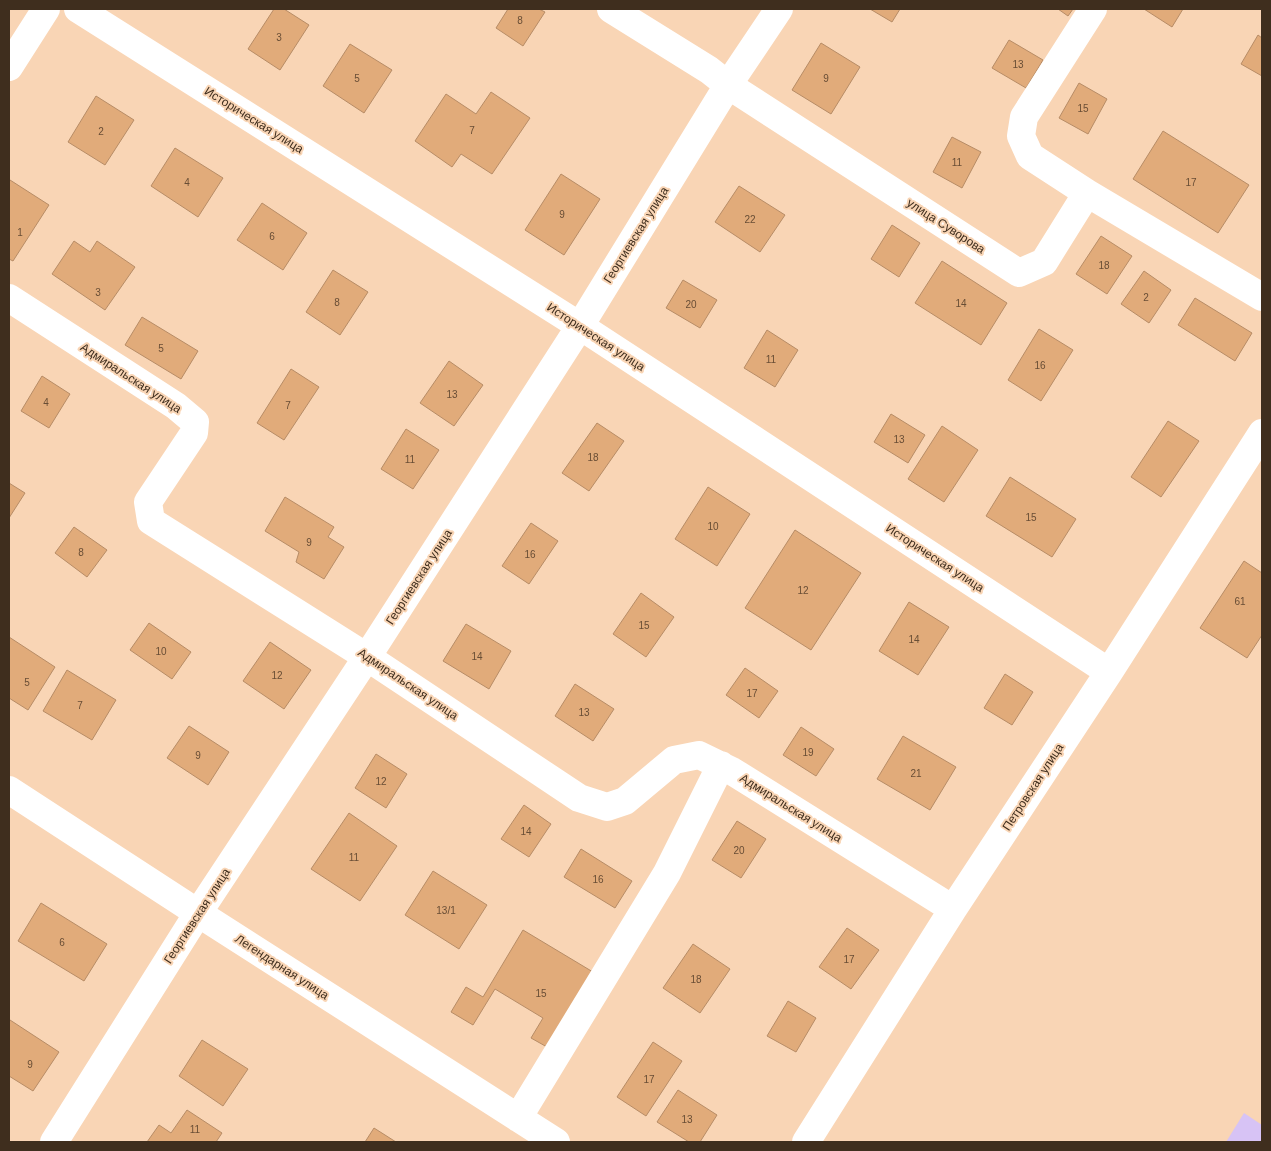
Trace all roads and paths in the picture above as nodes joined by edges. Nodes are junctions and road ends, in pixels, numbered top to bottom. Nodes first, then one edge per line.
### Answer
1 (46, 9) edge
2 (78, 9) edge
3 (611, 9) edge
4 (778, 9) edge
5 (1093, 9) edge
6 (9, 67) edge
7 (728, 85) junction
8 (1087, 193) junction
9 (1262, 297) edge
10 (9, 298) edge
11 (580, 326) junction
12 (1262, 433) edge
13 (367, 657) junction
14 (1109, 672) junction
15 (721, 765) junction
16 (9, 790) edge
17 (953, 909) junction
18 (198, 913) junction
19 (518, 1118) junction
20 (54, 1142) edge
21 (556, 1142) edge
22 (806, 1142) edge

1 - 6 street
2 - 11 street, Историческая улица
3 - 7 street, улица Суворова
4 - 7 street, Георгиевская улица
5 - 8 street
7 - 8 street, улица Суворова
7 - 11 street, Георгиевская улица
8 - 9 street
10 - 13 street, Адмиральская улица
11 - 13 street, Георгиевская улица
11 - 14 street, Историческая улица
12 - 14 street, Петровская улица
13 - 15 street, Адмиральская улица
13 - 18 street, Георгиевская улица
14 - 17 street, Петровская улица
15 - 17 street, Адмиральская улица
15 - 19 street
16 - 18 street, Легендарная улица
17 - 22 street, Петровская улица
18 - 19 street, Легендарная улица
18 - 20 street, Георгиевская улица
19 - 21 street, Легендарная улица

